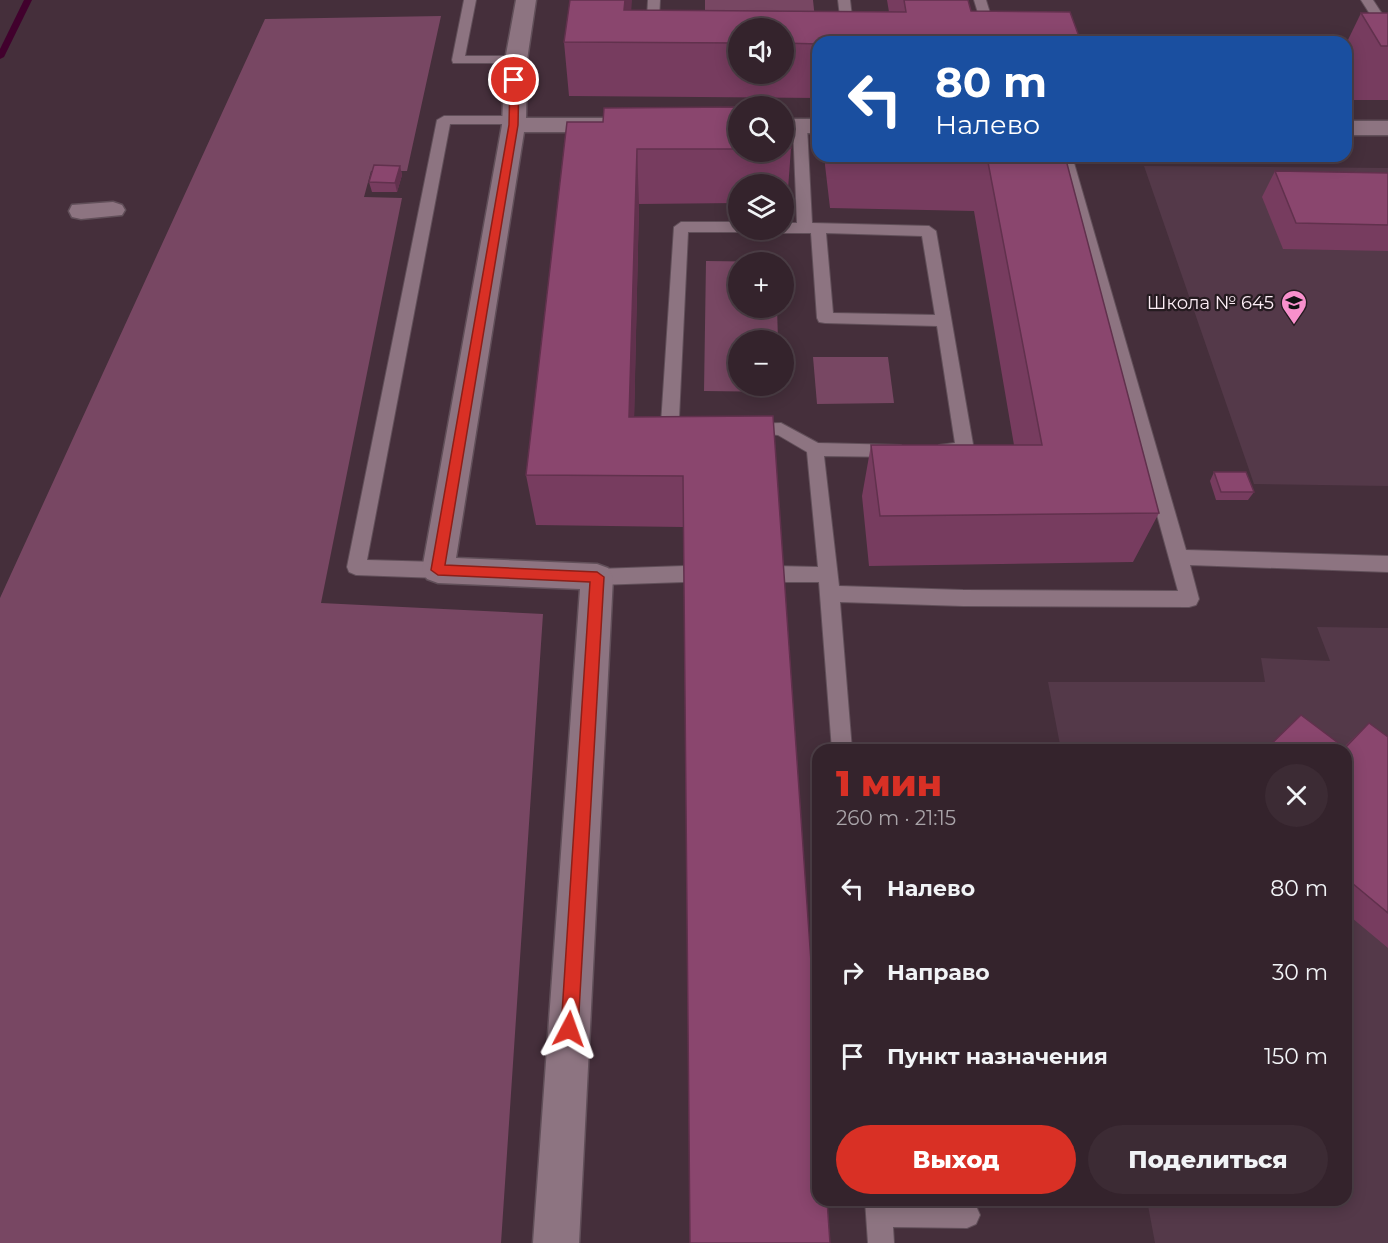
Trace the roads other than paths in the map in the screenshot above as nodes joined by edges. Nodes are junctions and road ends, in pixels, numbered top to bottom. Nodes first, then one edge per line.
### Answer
1 (470, 0) edge
2 (526, 0) edge
3 (654, 0) edge
4 (843, 0) edge
5 (980, 0) edge
6 (1367, 0) edge
7 (1388, 33) edge
8 (848, 36) edge
9 (991, 36) edge
10 (662, 43) edge
11 (516, 60) junction
12 (513, 122) junction
13 (632, 125) edge
14 (800, 126) edge
15 (1352, 128) edge
16 (1388, 128) edge
17 (1067, 162) edge
18 (113, 210) dead end
19 (81, 211) dead end
20 (728, 227) edge
21 (794, 228) edge
22 (812, 228) junction
23 (944, 321) junction
24 (703, 426) edge
25 (736, 427) edge
26 (815, 449) junction
27 (907, 450) edge
28 (930, 450) edge
29 (1179, 557) junction
30 (1388, 564) edge
31 (438, 570) junction
32 (684, 574) edge
33 (775, 574) edge
34 (597, 577) junction
35 (829, 584) junction
36 (842, 744) edge
37 (879, 1207) edge
38 (967, 1215) dead end
39 (556, 1243) edge
40 (881, 1243) edge

1 - 11 lane
2 - 11 street
3 - 10 lane
4 - 8 lane
5 - 9 lane
6 - 7 lane
11 - 12 street
12 - 13 street
12 - 31 street
12 - 31 lane
14 - 22 lane
15 - 16 street
17 - 29 lane
18 - 19 street
20 - 24 lane
21 - 22 lane
22 - 23 lane
22 - 23 lane
23 - 28 lane
25 - 26 lane
26 - 27 lane
26 - 35 lane
29 - 30 lane
29 - 35 lane
31 - 34 street
32 - 34 lane
33 - 35 lane
34 - 39 street
35 - 36 lane
37 - 38 lane
37 - 40 lane

